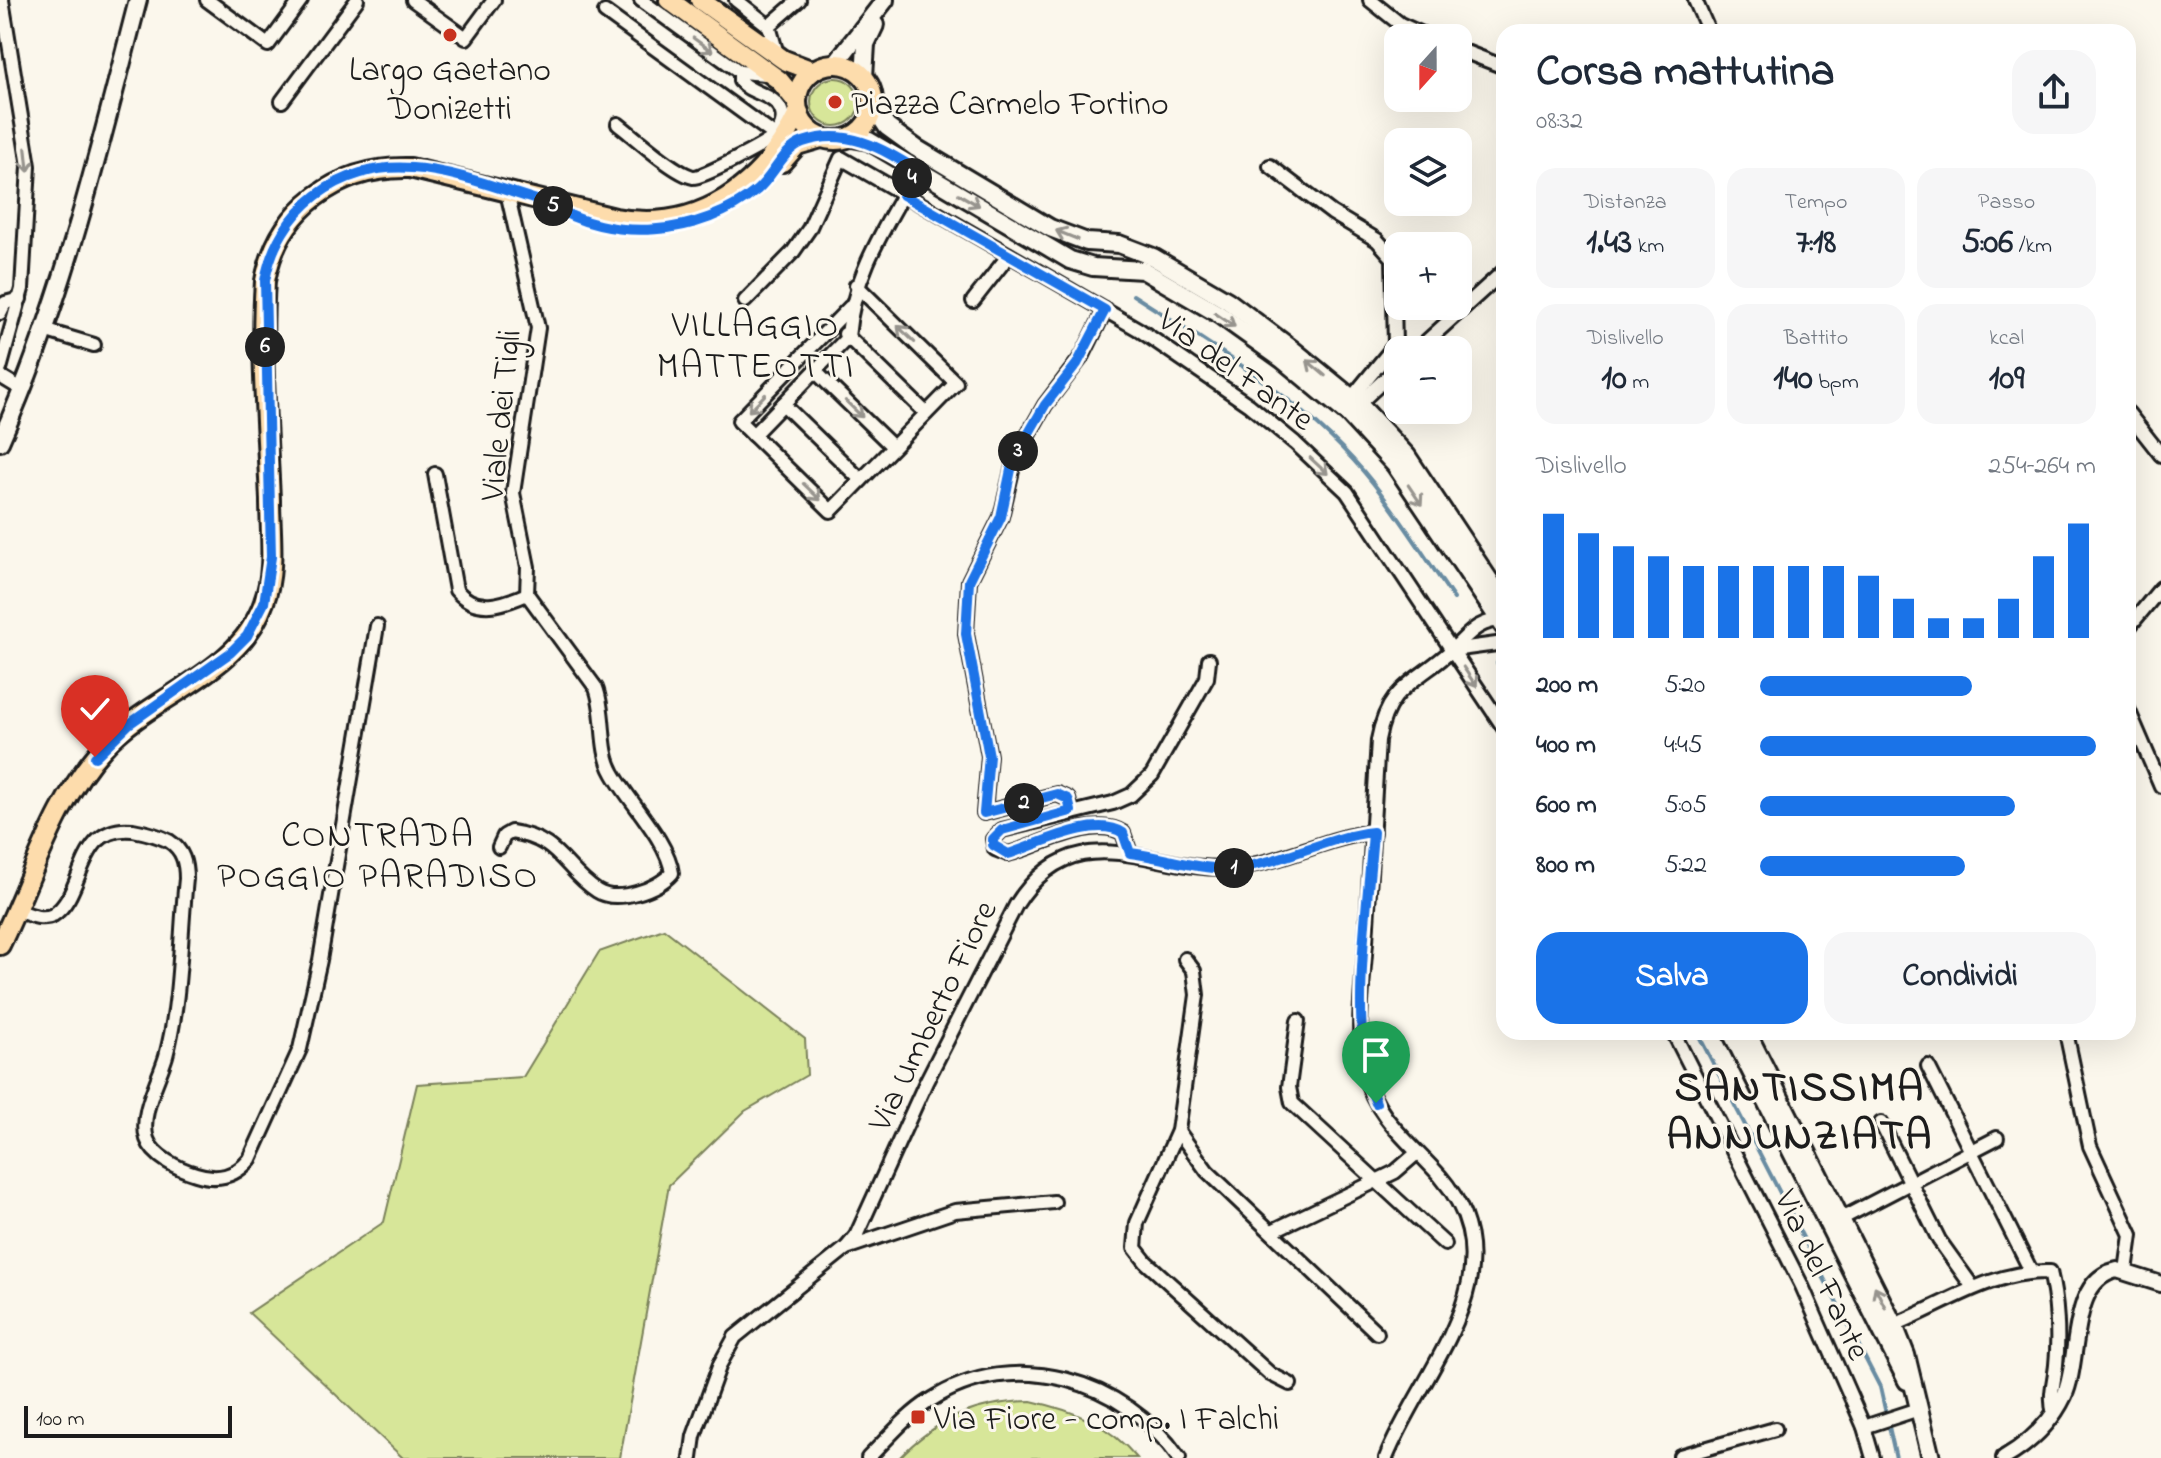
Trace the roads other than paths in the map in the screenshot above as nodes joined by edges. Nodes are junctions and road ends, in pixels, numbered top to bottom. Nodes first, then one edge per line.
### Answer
1 (2, 0) edge
2 (138, 0) edge
3 (301, 0) edge
4 (357, 0) edge
5 (413, 0) edge
6 (494, 0) edge
7 (641, 0) edge
8 (669, 0) edge
9 (700, 0) edge
10 (736, 0) edge
11 (799, 0) edge
12 (1370, 0) edge
13 (1695, 0) edge
14 (885, 1) edge
15 (216, 3) edge
16 (605, 12) dead end
17 (1400, 24) edge
18 (1706, 24) edge
19 (769, 26) junction
20 (777, 54) junction
21 (1472, 54) edge
22 (835, 64) junction
23 (1496, 64) edge
24 (813, 71) junction
25 (740, 72) junction
26 (770, 74) junction
27 (864, 77) junction
28 (282, 101) dead end
29 (873, 106) junction
30 (798, 107) junction
31 (618, 124) dead end
32 (821, 138) junction
33 (852, 138) junction
34 (780, 139) junction
35 (1270, 166) dead end
36 (917, 170) junction
37 (507, 192) junction
38 (903, 195) junction
39 (550, 204) junction
40 (1100, 245) junction
41 (1009, 255) junction
42 (1105, 268) junction
43 (1496, 278) edge
44 (856, 285) junction
45 (20, 299) junction
46 (745, 301) dead end
47 (973, 301) dead end
48 (850, 307) junction
49 (1105, 310) junction
50 (0, 313) edge
51 (834, 324) junction
52 (47, 331) junction
53 (1432, 336) edge
54 (848, 337) junction
55 (94, 345) dead end
56 (0, 369) edge
57 (815, 371) junction
58 (0, 376) edge
59 (1384, 379) edge
60 (23, 390) junction
61 (783, 404) junction
62 (1351, 407) junction
63 (926, 413) junction
64 (2136, 423) edge
65 (753, 435) junction
66 (0, 442) edge
67 (893, 447) junction
68 (2161, 455) edge
69 (435, 474) dead end
70 (861, 480) junction
71 (2161, 588) edge
72 (1496, 590) edge
73 (527, 594) junction
74 (1496, 613) edge
75 (2136, 618) edge
76 (1496, 622) edge
77 (377, 626) dead end
78 (1496, 644) edge
79 (1452, 650) junction
80 (1209, 660) dead end
81 (1496, 716) edge
82 (2136, 728) edge
83 (2161, 786) edge
84 (1071, 811) junction
85 (1373, 832) junction
86 (499, 847) dead end
87 (1130, 853) junction
88 (17, 910) junction
89 (0, 945) edge
90 (1185, 959) dead end
91 (1298, 1021) dead end
92 (1677, 1040) edge
93 (1735, 1040) edge
94 (1751, 1040) edge
95 (2068, 1040) edge
96 (1928, 1066) dead end
97 (1881, 1123) dead end
98 (1178, 1131) junction
99 (1997, 1138) dead end
100 (1973, 1152) junction
101 (1417, 1153) junction
102 (1375, 1182) junction
103 (1909, 1184) junction
104 (1054, 1202) dead end
105 (1835, 1222) junction
106 (1272, 1231) junction
107 (1445, 1244) dead end
108 (846, 1248) junction
109 (2031, 1271) junction
110 (2126, 1271) junction
111 (2161, 1284) edge
112 (1972, 1286) junction
113 (1894, 1325) junction
114 (1377, 1333) dead end
115 (1290, 1384) dead end
116 (1914, 1406) junction
117 (2054, 1414) junction
118 (1868, 1426) junction
119 (1775, 1429) dead end
120 (1723, 1444) junction
121 (1680, 1456) dead end
122 (691, 1458) edge
123 (868, 1458) edge
124 (1179, 1458) edge
125 (1386, 1458) edge
126 (1726, 1458) edge
127 (1873, 1458) edge
128 (1931, 1458) edge
129 (2004, 1458) edge

1 -> 45 street
2 - 52 main road
3 - 15 street
4 - 28 street
5 - 6 street
7 -> 25 street
8 - 26 main road
9 - 20 main road
10 - 19 street
11 - 19 street
12 - 17 street
13 - 18 street
14 - 22 main road
14 - 27 main road
16 - 34 street
19 - 20 street
20 - 24 main road
21 - 23 street
22 - 24 main road
22 - 27 main road
24 - 30 main road
25 - 26 street
25 - 34 street
26 - 30 main road
27 - 29 main road
29 - 33 main road
40 -> 29 main road
30 - 32 main road
30 - 34 main road
31 - 34 street
32 - 33 main road
32 - 39 main road
33 - 36 main road
34 - 39 main road
35 - 62 street
36 - 38 street
36 -> 42 main road
37 - 39 main road
37 - 73 street, Viale dei Tigli
37 - 88 main road
38 - 41 street, Via del Fante
38 - 44 street
38 - 46 street, Via del Fante
40 - 42 main road
62 -> 40 main road
41 - 47 street
41 - 49 street, Via del Fante
42 -> 62 main road
43 - 53 street
44 - 48 street
63 -> 44 street
45 - 50 street
45 - 56 street
48 - 51 street
48 - 54 street
49 -> 79 street, Via del Fante
49 - 84 street
51 - 54 street
51 -> 65 street
52 - 55 street
52 - 60 main road
54 - 57 street
54 - 63 street
57 - 61 street
57 -> 67 street
58 - 60 street
59 - 62 street
60 - 66 main road
61 - 65 street
61 - 70 street
62 - 72 main road
62 -> 74 main road
63 - 67 street
64 - 68 street
65 -> 70 street
67 - 70 street
69 - 73 street
71 - 75 street
73 - 86 street
76 - 79 street
77 - 88 street
78 - 79 street
79 -> 81 street, Via del Fante
79 - 85 street
80 - 84 street
82 - 83 street
84 - 87 street
85 - 87 street, Via Umberto Fiore
85 - 101 street
87 - 108 street, Via Umberto Fiore
88 - 89 main road
90 - 98 street
91 - 102 street
92 - 118 street, Via del Fante
93 - 105 main road
94 - 105 main road
95 - 110 street
96 - 100 street
97 - 103 street
98 - 106 street
98 - 115 street
99 - 100 street
100 - 103 street
100 - 109 street
101 - 102 street
101 - 125 street
102 - 106 street
102 - 107 street
103 - 105 street
103 - 112 street
104 - 108 street
113 -> 105 main road
105 - 116 main road
106 - 114 street
108 - 122 street, Via Umberto Fiore
109 - 112 street
109 - 117 street
110 - 111 street
110 - 117 street
112 - 113 street
113 - 116 main road
116 - 118 street
116 - 128 main road
117 - 129 street
118 - 127 street, Via del Fante
119 - 120 street
120 - 121 street
120 - 126 street
123 - 124 street

